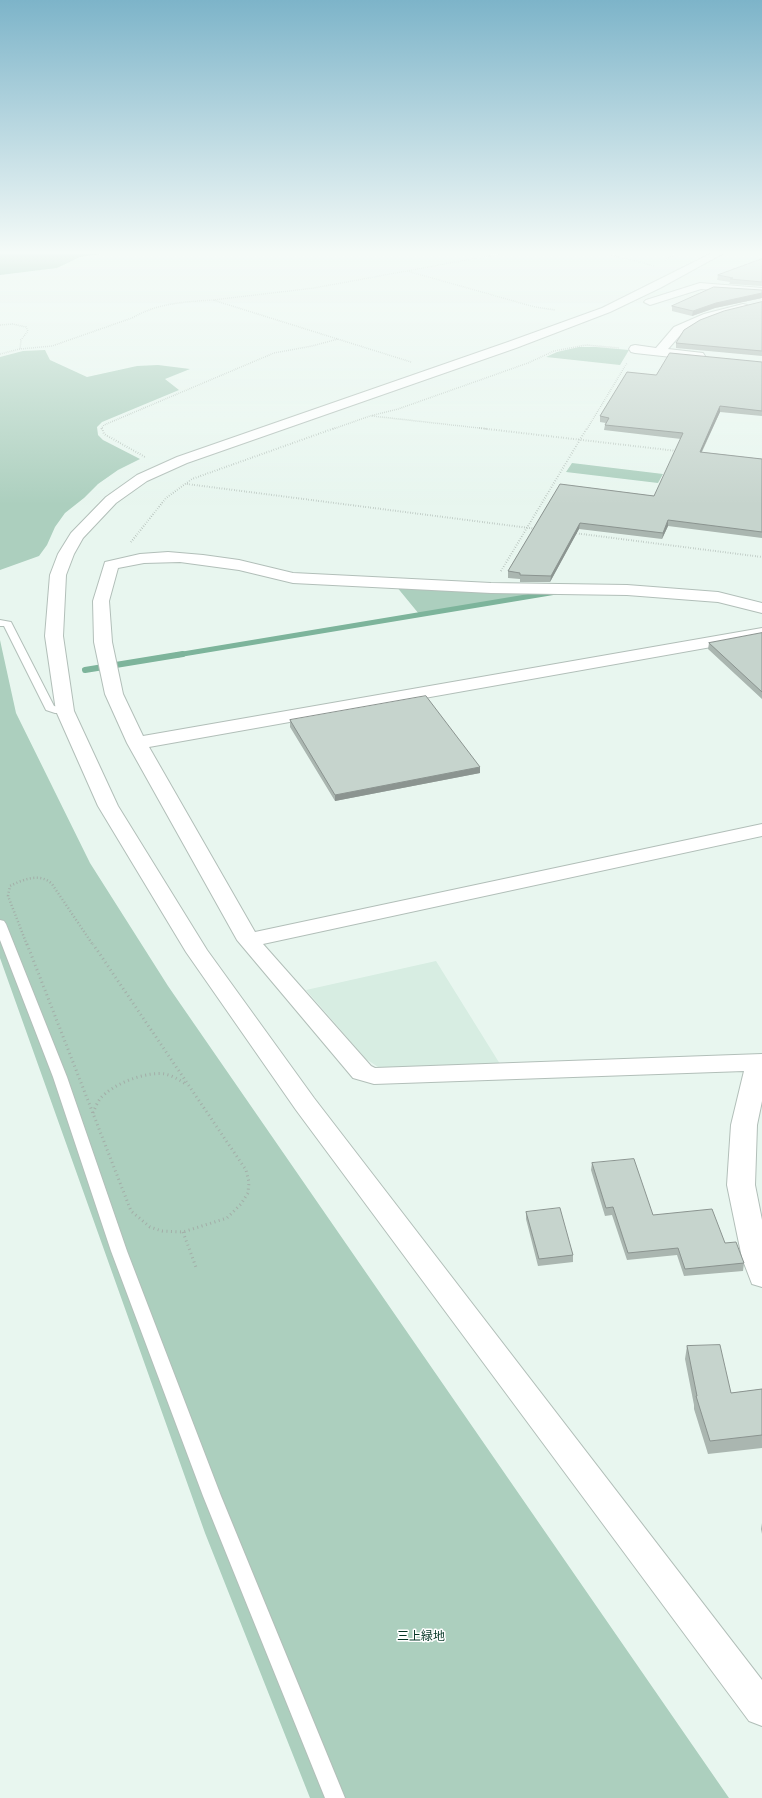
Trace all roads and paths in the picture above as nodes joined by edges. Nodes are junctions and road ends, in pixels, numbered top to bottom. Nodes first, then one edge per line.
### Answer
1 (23, 338) edge
2 (77, 338) edge
3 (334, 338) edge
4 (531, 338) edge
5 (671, 338) edge
6 (338, 339) junction
7 (20, 349) junction
8 (635, 349) junction
9 (658, 352) junction
10 (0, 354) edge
11 (710, 357) edge
12 (417, 362) dead end
13 (370, 416) junction
14 (580, 439) junction
15 (683, 451) edge
16 (148, 458) dead end
17 (186, 484) junction
18 (527, 527) junction
19 (543, 529) edge
20 (574, 533) edge
21 (762, 557) edge
22 (110, 565) junction
23 (491, 588) junction
24 (762, 608) edge
25 (0, 622) edge
26 (762, 633) edge
27 (65, 710) junction
28 (137, 744) junction
29 (762, 830) edge
30 (0, 924) edge
31 (248, 940) junction
32 (760, 1062) edge
33 (189, 1087) junction
34 (93, 1114) junction
35 (183, 1232) junction
36 (197, 1270) dead end
37 (762, 1276) edge
38 (762, 1709) edge
39 (335, 1798) edge

1 - 7 path
2 - 7 path
3 - 6 path
4 - 27 street
5 - 9 street
6 - 12 path
6 - 16 path
7 - 10 path
8 - 9 street
8 - 13 path
8 - 14 path
9 - 11 street
13 - 14 path
13 - 17 path
14 - 15 path
14 - 18 path
17 - 18 path
17 - 22 path
18 - 19 path
18 - 23 path
20 - 21 path
22 - 23 street
22 - 28 street
23 - 24 street
25 - 27 lane
26 - 28 street
27 - 38 street
28 - 31 street
29 - 31 street
30 - 39 lane
31 - 32 street
32 - 37 street
33 - 34 path
33 - 34 path
33 - 35 path
34 - 35 path
35 - 36 path

